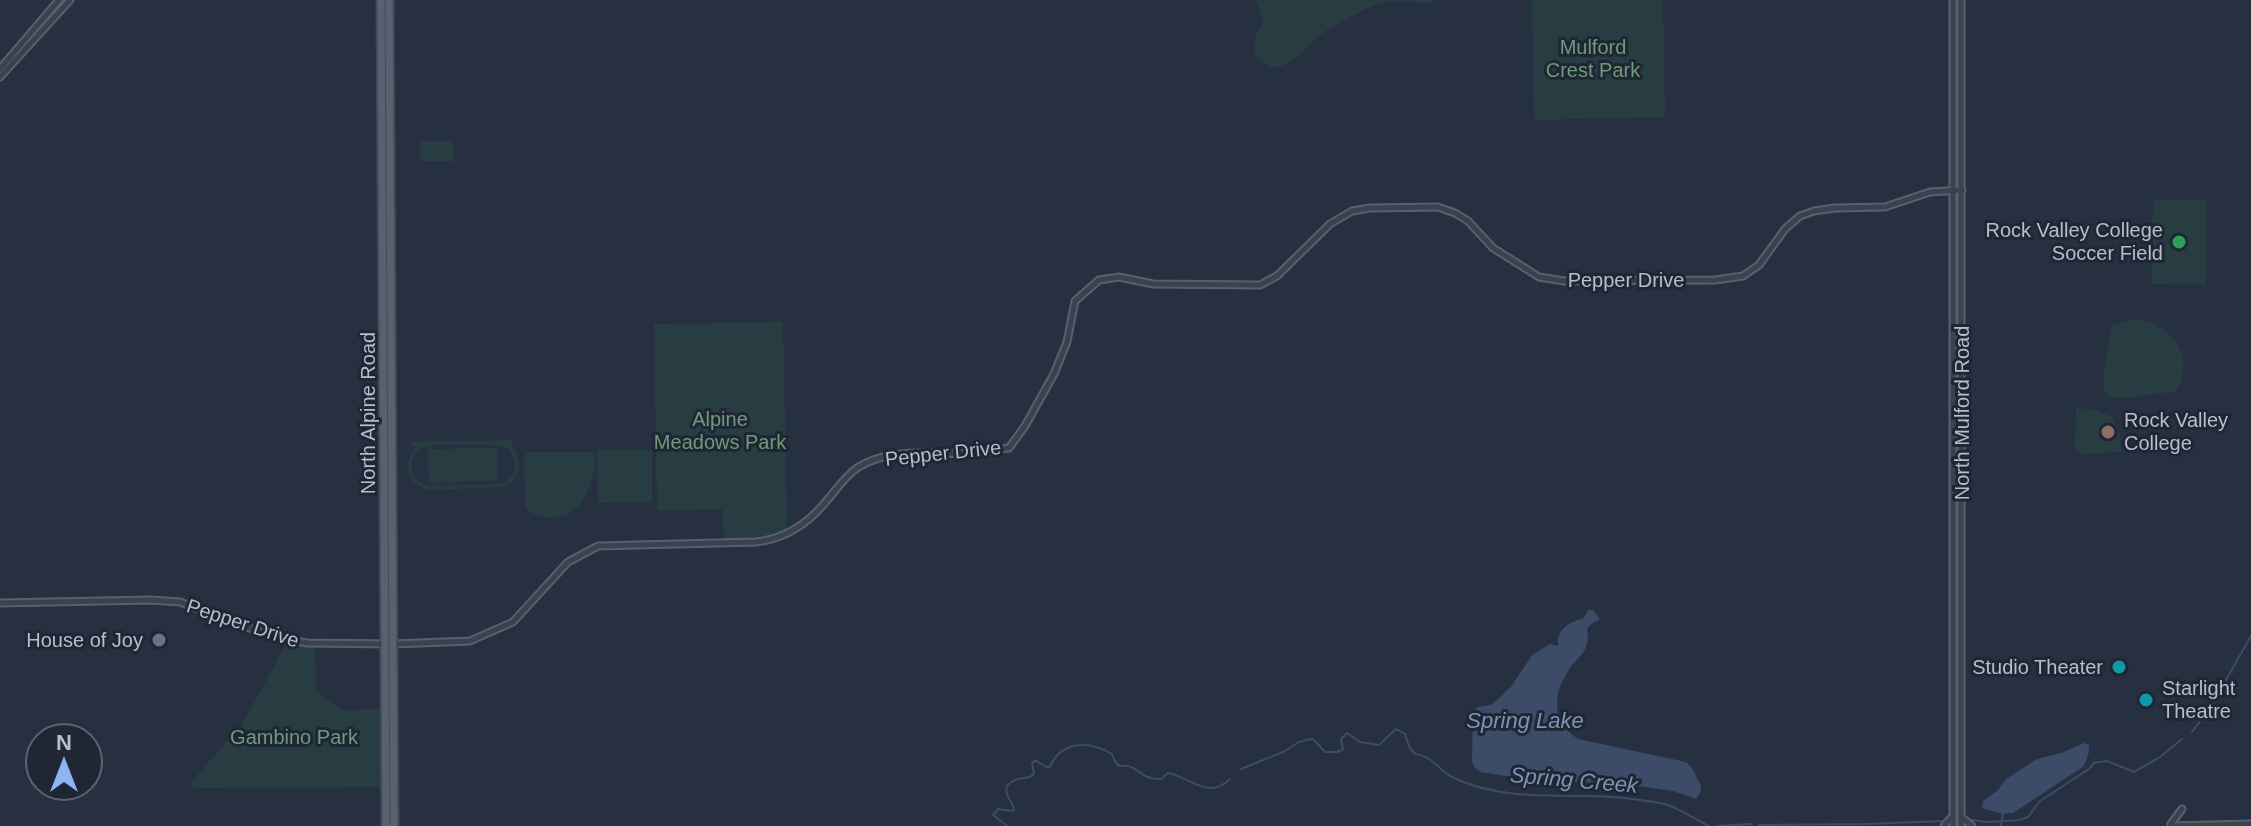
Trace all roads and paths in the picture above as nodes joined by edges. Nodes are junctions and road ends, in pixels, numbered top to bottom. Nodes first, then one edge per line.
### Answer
1 (59, 0) edge
2 (70, 0) edge
3 (381, 0) edge
4 (389, 0) edge
5 (1953, 0) edge
6 (1961, 0) edge
7 (0, 69) edge
8 (0, 77) edge
9 (1953, 190) junction
10 (1962, 190) junction
11 (0, 603) edge
12 (389, 644) junction
13 (2182, 809) dead end
14 (1953, 813) junction
15 (1961, 817) junction
16 (2251, 824) edge
17 (386, 826) edge
18 (394, 826) edge
19 (1944, 826) edge
20 (1953, 826) edge
21 (1961, 826) edge
22 (1972, 826) edge
23 (2170, 826) edge

1 - 7 street
2 - 8 street
3 - 12 main road, North Alpine Road
4 - 12 main road, North Alpine Road
5 - 9 street, North Mulford Road
6 - 10 street, North Mulford Road
9 - 10 street, Pepper Drive
9 - 12 street, Pepper Drive
9 - 14 street, North Mulford Road
10 - 15 street, North Mulford Road
11 - 12 street, Pepper Drive
12 - 17 main road, North Alpine Road
12 - 18 main road, North Alpine Road
13 - 23 street
14 - 19 street
14 - 20 street, North Mulford Road
15 - 21 street, North Mulford Road
15 - 22 street
16 - 23 street

